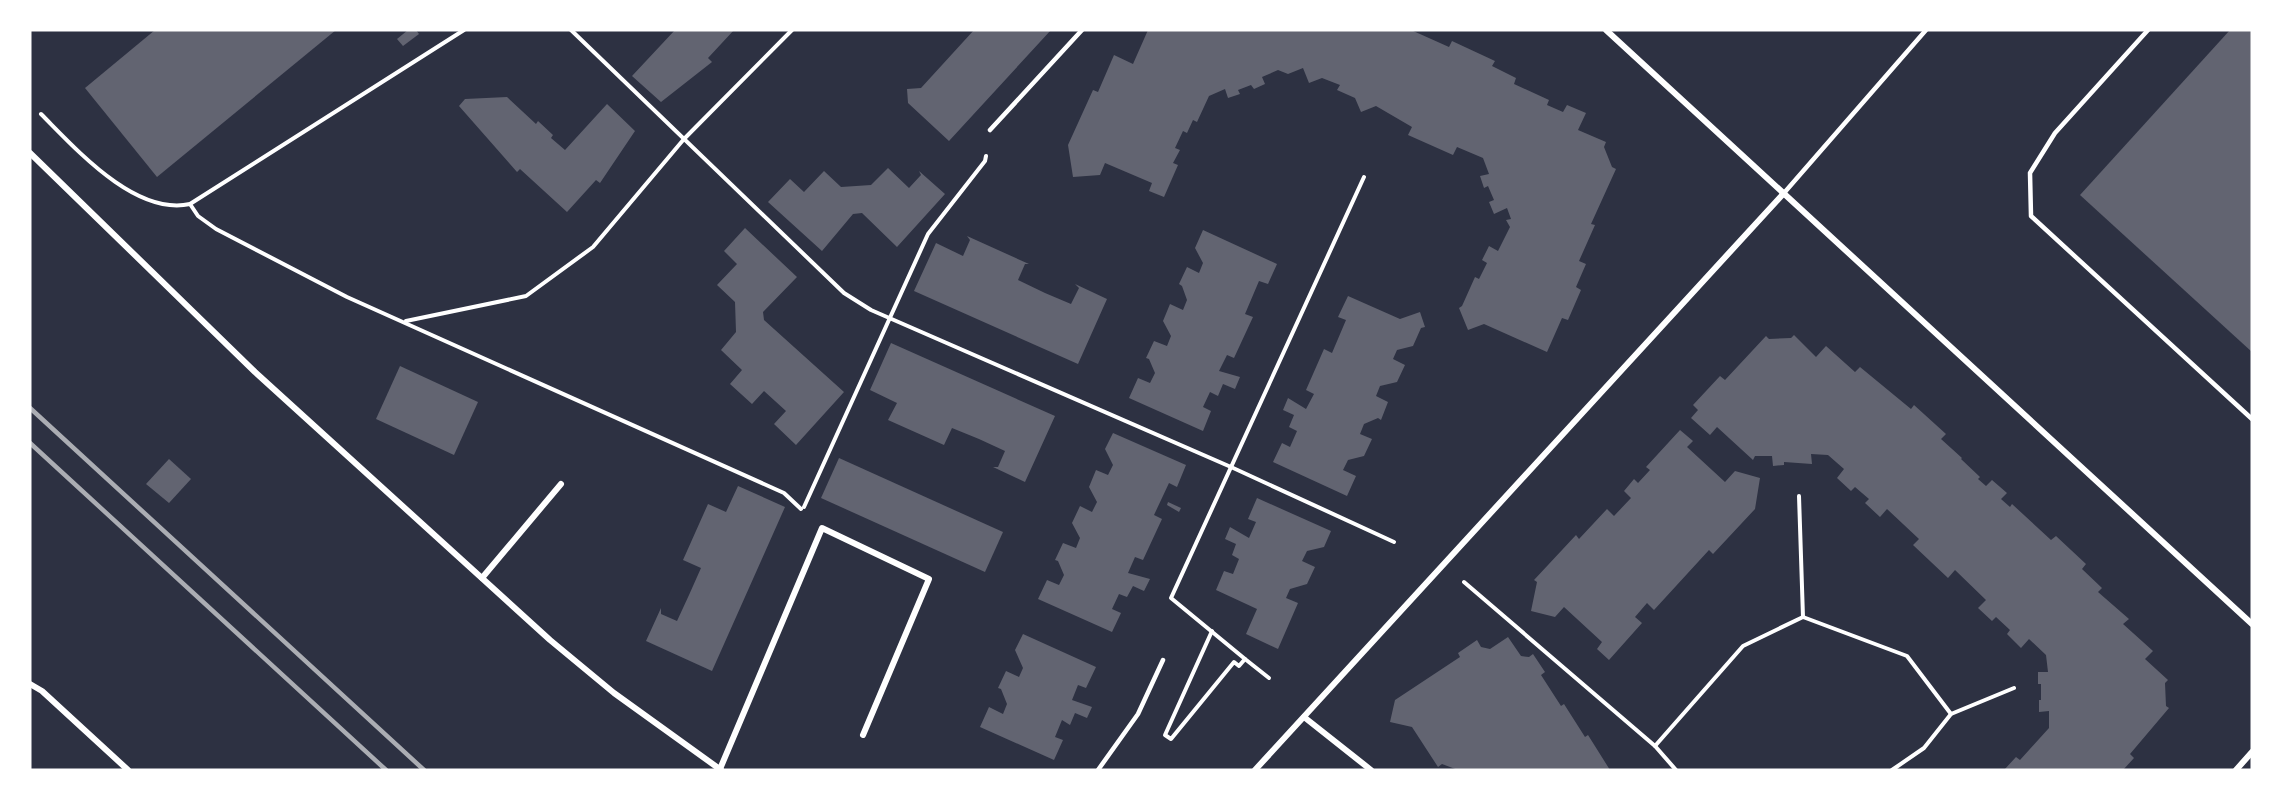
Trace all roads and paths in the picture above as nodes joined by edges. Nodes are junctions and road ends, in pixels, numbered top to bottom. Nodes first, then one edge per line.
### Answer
1 (465, 30) edge
2 (571, 30) edge
3 (792, 30) edge
4 (1082, 30) edge
5 (1606, 30) edge
6 (1926, 30) edge
7 (2148, 30) edge
8 (41, 114) dead end
9 (990, 130) joint
10 (684, 140) junction
11 (30, 153) edge
12 (1364, 177) dead end
13 (1784, 193) junction
14 (190, 204) junction
15 (890, 318) junction
16 (405, 321) junction
17 (2252, 419) edge
18 (1231, 467) junction
19 (561, 484) dead end
20 (1799, 496) dead end
21 (802, 510) junction
22 (822, 528) junction
23 (1394, 542) dead end
24 (1443, 564) junction
25 (482, 578) junction
26 (1803, 617) junction
27 (2252, 624) edge
28 (1212, 631) junction
29 (1245, 659) junction
30 (1163, 660) dead end
31 (1269, 678) dead end
32 (30, 684) edge
33 (2014, 688) dead end
34 (1951, 714) junction
35 (1304, 717) junction
36 (863, 735) dead end
37 (1655, 746) junction
38 (2252, 752) edge
39 (128, 770) edge
40 (721, 770) edge
41 (1098, 770) edge
42 (1255, 770) edge
43 (1371, 770) edge
44 (1676, 770) edge
45 (1892, 770) edge
46 (2236, 770) edge

1 - 14 path
2 - 10 path
3 - 10 path
4 - 9 lane
5 - 13 street
6 - 13 lane
7 - 17 lane
8 - 14 path
9 - 15 path
10 - 15 path
10 - 16 path
11 - 25 street
12 - 18 path
13 - 24 street
13 - 27 street
14 - 16 path
15 - 18 path
15 - 21 path
16 - 21 path
18 - 23 path
18 - 28 path
19 - 25 street
20 - 26 path
21 - 22 path
22 - 36 street
22 - 40 street
24 - 35 street
24 - 37 path
25 - 40 street
26 - 34 path
26 - 37 path
28 - 29 path
28 - 29 path
29 - 31 path
30 - 41 lane
32 - 39 street
33 - 34 path
34 - 45 path
35 - 42 street
35 - 43 street
37 - 44 path
38 - 46 street

